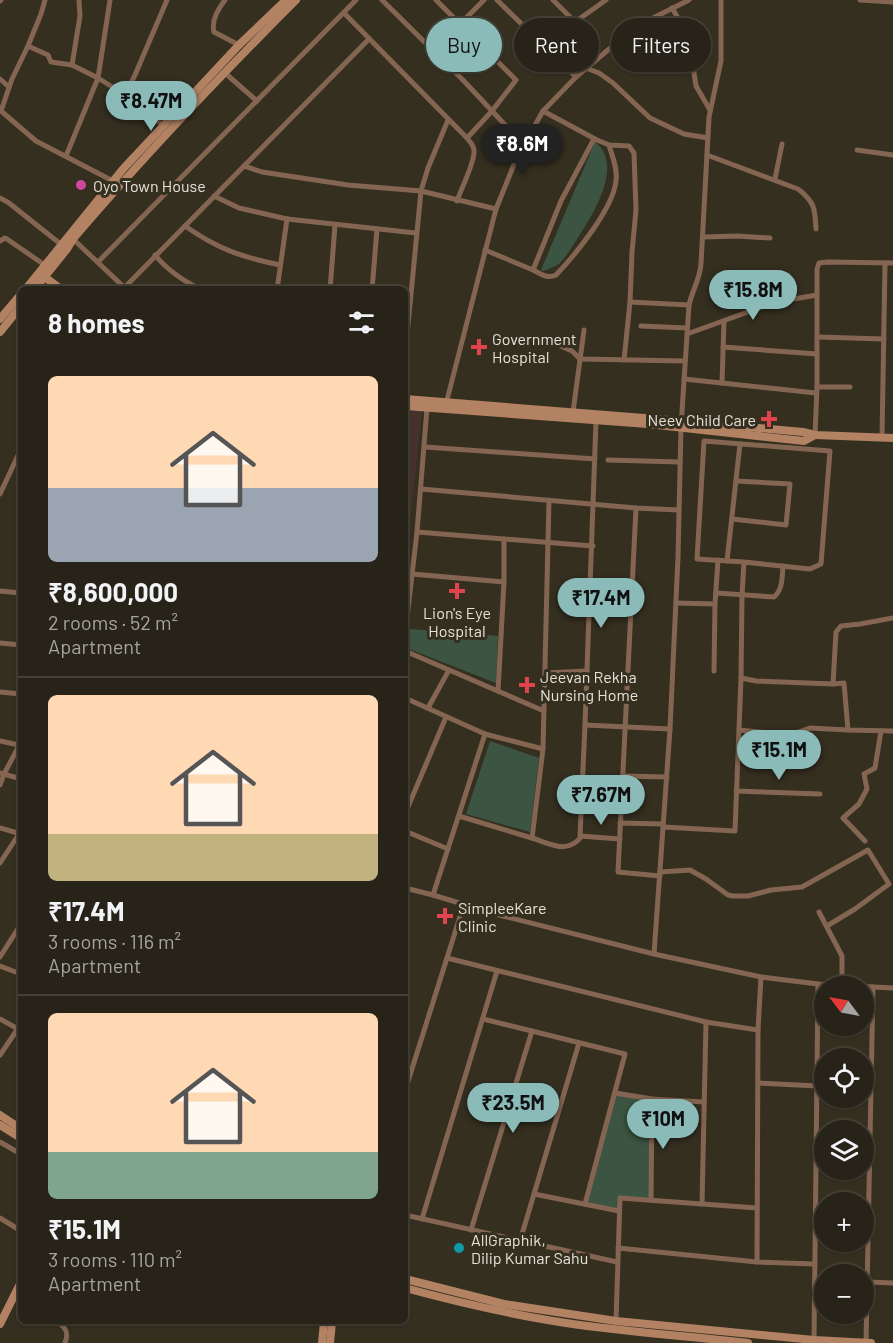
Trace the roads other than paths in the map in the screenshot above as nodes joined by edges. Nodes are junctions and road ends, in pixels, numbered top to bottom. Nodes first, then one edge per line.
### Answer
1 (45, 0) edge
2 (79, 0) edge
3 (110, 0) edge
4 (167, 0) edge
5 (225, 0) edge
6 (286, 0) edge
7 (296, 0) edge
8 (356, 0) edge
9 (382, 0) edge
10 (436, 0) edge
11 (484, 0) edge
12 (496, 0) edge
13 (553, 0) edge
14 (606, 0) edge
15 (689, 0) edge
16 (721, 0) edge
17 (860, 0) edge
18 (881, 1) edge
19 (893, 2) edge
20 (672, 8) junction
21 (344, 13) junction
22 (454, 18) edge
23 (466, 18) edge
24 (515, 18) edge
25 (571, 18) edge
26 (581, 18) edge
27 (369, 39) junction
28 (239, 45) junction
29 (28, 46) junction
30 (599, 57) edge
31 (72, 65) junction
32 (502, 66) edge
33 (572, 72) edge
34 (581, 72) edge
35 (595, 72) edge
36 (225, 73) junction
37 (576, 76) junction
38 (100, 78) junction
39 (0, 79) edge
40 (9, 87) junction
41 (125, 95) junction
42 (257, 101) junction
43 (710, 110) junction
44 (492, 111) junction
45 (543, 111) junction
46 (180, 114) junction
47 (448, 120) junction
48 (164, 126) junction
49 (467, 138) junction
50 (708, 138) junction
51 (594, 139) junction
52 (526, 141) junction
53 (782, 144) dead end
54 (609, 145) junction
55 (858, 150) dead end
56 (893, 154) edge
57 (707, 155) junction
58 (70, 159) junction
59 (244, 166) junction
60 (775, 179) junction
61 (113, 181) junction
62 (421, 191) junction
63 (214, 196) junction
64 (0, 198) edge
65 (457, 201) junction
66 (496, 209) junction
67 (287, 219) junction
68 (335, 225) junction
69 (185, 226) junction
70 (816, 229) dead end
71 (377, 230) junction
72 (416, 233) junction
73 (703, 237) junction
74 (770, 238) dead end
75 (74, 239) junction
76 (0, 241) edge
77 (64, 246) junction
78 (485, 250) junction
79 (155, 255) junction
80 (98, 262) junction
81 (885, 263) junction
82 (893, 263) edge
83 (280, 265) junction
84 (48, 267) junction
85 (533, 270) junction
86 (41, 275) junction
87 (29, 286) edge
88 (36, 286) edge
89 (56, 286) edge
90 (124, 286) edge
91 (128, 286) edge
92 (194, 286) edge
93 (277, 286) edge
94 (330, 286) edge
95 (372, 286) edge
96 (817, 295) junction
97 (18, 298) edge
98 (630, 302) junction
99 (689, 305) junction
100 (18, 310) edge
101 (0, 319) edge
102 (724, 321) junction
103 (408, 322) edge
104 (641, 326) dead end
105 (584, 330) dead end
106 (687, 331) junction
107 (0, 332) edge
108 (817, 337) junction
109 (550, 339) dead end
110 (884, 339) junction
111 (723, 347) junction
112 (817, 354) junction
113 (580, 358) junction
114 (624, 360) junction
115 (685, 361) junction
116 (684, 379) junction
117 (722, 383) junction
118 (850, 387) dead end
119 (817, 390) junction
120 (408, 399) edge
121 (446, 405) junction
122 (408, 406) edge
123 (427, 408) junction
124 (573, 412) junction
125 (596, 421) junction
126 (681, 424) junction
127 (751, 435) junction
128 (815, 435) junction
129 (882, 438) junction
130 (893, 438) edge
131 (740, 444) junction
132 (750, 445) junction
133 (425, 447) junction
134 (18, 455) edge
135 (595, 459) junction
136 (608, 460) dead end
137 (680, 462) junction
138 (736, 481) junction
139 (2, 486) edge
140 (421, 489) junction
141 (0, 494) edge
142 (549, 500) junction
143 (594, 504) junction
144 (636, 508) junction
145 (678, 510) junction
146 (732, 519) junction
147 (417, 532) junction
148 (504, 538) junction
149 (548, 542) junction
150 (592, 546) junction
151 (718, 560) junction
152 (726, 561) junction
153 (744, 562) junction
154 (783, 566) junction
155 (412, 574) junction
156 (504, 582) junction
157 (0, 591) edge
158 (716, 592) junction
159 (18, 593) edge
160 (742, 595) junction
161 (676, 603) junction
162 (715, 604) junction
163 (408, 609) edge
164 (893, 618) edge
165 (0, 643) edge
166 (18, 645) edge
167 (408, 652) edge
168 (449, 670) junction
169 (714, 671) dead end
170 (587, 672) junction
171 (545, 673) junction
172 (741, 678) junction
173 (833, 684) junction
174 (498, 691) junction
175 (0, 692) edge
176 (18, 694) edge
177 (408, 702) edge
178 (428, 708) junction
179 (544, 711) junction
180 (446, 717) junction
181 (585, 725) junction
182 (626, 727) junction
183 (670, 729) junction
184 (739, 729) junction
185 (848, 730) junction
186 (880, 731) junction
187 (893, 731) edge
188 (485, 734) junction
189 (0, 741) edge
190 (18, 744) edge
191 (18, 747) edge
192 (543, 749) junction
193 (2, 773) edge
194 (623, 776) junction
195 (667, 777) junction
196 (18, 778) edge
197 (0, 785) edge
198 (736, 791) junction
199 (820, 794) dead end
200 (408, 807) edge
201 (459, 816) junction
202 (620, 822) junction
203 (663, 826) junction
204 (0, 828) edge
205 (408, 832) edge
206 (18, 833) edge
207 (582, 836) junction
208 (18, 837) edge
209 (532, 838) junction
210 (620, 839) junction
211 (865, 841) dead end
212 (448, 849) junction
213 (0, 863) edge
214 (660, 874) junction
215 (408, 889) edge
216 (433, 895) junction
217 (464, 904) junction
218 (819, 912) dead end
219 (827, 926) junction
220 (18, 929) edge
221 (654, 954) junction
222 (0, 957) edge
223 (447, 958) junction
224 (0, 966) edge
225 (497, 971) junction
226 (18, 973) edge
227 (842, 976) edge
228 (761, 977) junction
229 (814, 984) edge
230 (874, 987) edge
231 (893, 988) edge
232 (0, 1019) edge
233 (483, 1019) junction
234 (706, 1022) junction
235 (18, 1027) edge
236 (18, 1028) edge
237 (758, 1030) junction
238 (532, 1031) junction
239 (872, 1036) edge
240 (579, 1043) junction
241 (0, 1055) edge
242 (408, 1081) edge
243 (758, 1083) junction
244 (814, 1086) edge
245 (615, 1093) junction
246 (652, 1099) junction
247 (704, 1102) junction
248 (818, 1108) edge
249 (0, 1115) edge
250 (0, 1125) edge
251 (18, 1126) edge
252 (18, 1136) edge
253 (0, 1142) edge
254 (18, 1152) edge
255 (534, 1194) junction
256 (651, 1200) junction
257 (585, 1204) junction
258 (702, 1204) junction
259 (757, 1208) junction
260 (619, 1211) junction
261 (408, 1216) edge
262 (0, 1218) edge
263 (422, 1219) junction
264 (18, 1229) edge
265 (471, 1230) junction
266 (520, 1240) junction
267 (618, 1248) junction
268 (617, 1262) junction
269 (757, 1262) junction
270 (815, 1264) joint
271 (868, 1264) edge
272 (408, 1280) edge
273 (874, 1282) edge
274 (893, 1283) edge
275 (408, 1289) edge
276 (18, 1298) edge
277 (616, 1321) junction
278 (0, 1324) edge
279 (60, 1324) edge
280 (324, 1324) edge
281 (333, 1324) edge
282 (814, 1324) edge
283 (869, 1324) edge
284 (775, 1340) edge
285 (814, 1340) junction
286 (65, 1343) edge
287 (322, 1343) edge
288 (330, 1343) edge
289 (748, 1343) edge
290 (869, 1343) edge

1 - 29 street
2 - 31 street
3 - 38 street
4 - 41 street
5 - 28 street
6 - 28 street
7 - 36 street
8 - 21 street
9 - 44 street
10 - 22 street
11 - 23 street
12 - 24 street
13 - 25 street
14 - 26 street
15 - 20 street
16 - 43 street
17 - 18 street
18 - 19 street
20 - 30 street
20 - 43 street
21 - 27 street
21 - 42 street
27 - 47 street
27 - 59 street
28 - 46 street
29 - 31 street
29 - 40 street
31 - 38 street
32 - 44 street
33 - 37 street
34 - 37 street
35 - 50 street
36 - 42 street
36 - 46 street
37 - 45 street
38 - 41 street
38 - 58 street
39 - 40 street
40 - 58 street
41 - 48 street
42 - 80 street
43 - 50 street
44 - 49 street
44 - 52 street
45 - 51 street
45 - 52 street
46 - 48 street
46 - 75 street
47 - 49 street
47 - 62 street
48 - 61 street
49 - 65 street
50 - 57 street
51 - 54 street
51 - 85 street
52 - 66 street
53 - 60 street
54 - 85 street
54 - 98 street
55 - 56 street
57 - 60 street
57 - 73 street
58 - 61 street
59 - 62 street
59 - 63 street
60 - 70 street
61 - 77 street
62 - 65 street
62 - 72 street
63 - 67 street
63 - 69 street
64 - 77 street
65 - 66 street
66 - 78 street
67 - 68 street
67 - 83 street
68 - 71 street
68 - 94 street
69 - 79 street
69 - 83 street
71 - 72 street
71 - 95 street
72 - 103 street
73 - 74 street
73 - 99 street
75 - 77 street
75 - 80 street
76 - 84 street
77 - 84 street
78 - 85 street
78 - 121 street
79 - 91 street
79 - 92 street
80 - 90 street
81 - 82 street
81 - 96 street
81 - 110 street
83 - 93 street
84 - 86 street
86 - 87 street
86 - 88 street
86 - 89 street
96 - 102 street
96 - 108 street
97 - 101 street
98 - 99 street
98 - 114 street
99 - 106 street
100 - 107 street
102 - 106 street
102 - 111 street
104 - 106 street
105 - 113 street
106 - 115 street
108 - 110 street
108 - 112 street
109 - 113 street
110 - 129 street
111 - 112 street
111 - 117 street
112 - 119 street
113 - 114 street
113 - 124 street
114 - 115 street
115 - 116 street
116 - 117 street
116 - 126 street
117 - 119 street
118 - 119 street
119 - 128 street
120 - 121 street
121 - 123 street
121 - 124 street
121 - 125 street
122 - 123 street
123 - 133 street
124 - 126 street
125 - 126 street
125 - 135 street
126 - 127 street
126 - 128 street
126 - 137 street
127 - 128 street
127 - 132 street
128 - 129 street
129 - 130 street
131 - 132 street
131 - 138 street
131 - 151 street
132 - 154 street
133 - 135 street
133 - 140 street
134 - 139 street
135 - 143 street
136 - 137 street
137 - 145 street
138 - 146 street
138 - 146 street
139 - 141 street
140 - 142 street
140 - 147 street
142 - 143 street
142 - 149 street
143 - 144 street
143 - 150 street
144 - 145 street
144 - 182 street
145 - 161 street
146 - 152 street
147 - 148 street
147 - 155 street
148 - 149 street
148 - 156 street
149 - 150 street
149 - 171 street
150 - 170 street
151 - 152 street
151 - 158 street
152 - 153 street
153 - 154 street
153 - 160 street
154 - 160 street
155 - 156 street
155 - 163 street
156 - 174 street
157 - 159 street
158 - 160 street
158 - 162 street
160 - 172 street
161 - 162 street
161 - 183 street
162 - 169 street
164 - 173 street
165 - 166 street
167 - 168 street
168 - 174 street
168 - 178 street
170 - 171 street
170 - 181 street
171 - 179 street
172 - 173 street
172 - 184 street
173 - 185 street
174 - 179 street
175 - 176 street
177 - 178 street
178 - 180 street
179 - 192 street
180 - 188 street
180 - 200 street
181 - 182 street
181 - 207 street
182 - 183 street
182 - 194 street
183 - 195 street
184 - 185 street
184 - 198 street
185 - 186 street
186 - 187 street
186 - 211 street
188 - 192 street
188 - 201 street
189 - 190 street
191 - 193 street
192 - 209 street
193 - 196 street
193 - 197 street
194 - 195 street
194 - 202 street
195 - 203 street
198 - 199 street
198 - 203 street
201 - 209 street
201 - 212 street
202 - 203 street
202 - 210 street
203 - 214 street
204 - 206 street
205 - 212 street
207 - 209 street
207 - 210 street
208 - 213 street
210 - 214 street
212 - 216 street
214 - 219 street
214 - 221 street
215 - 216 street
216 - 217 street
217 - 221 street
217 - 223 street
218 - 219 street
219 - 227 street
220 - 222 street
221 - 228 street
223 - 225 street
223 - 242 street
224 - 226 street
225 - 233 street
225 - 234 street
228 - 229 street
228 - 237 street
230 - 231 street
232 - 235 street
233 - 238 street
233 - 263 street
234 - 237 street
234 - 247 street
236 - 241 street
237 - 243 street
238 - 240 street
238 - 265 street
239 - 271 street
240 - 245 street
240 - 255 street
243 - 244 street
243 - 259 street
245 - 246 street
245 - 257 street
246 - 247 street
246 - 256 street
247 - 258 street
248 - 270 street
249 - 251 street
250 - 252 street
253 - 254 street
255 - 257 street
255 - 266 street
256 - 258 street
256 - 260 street
257 - 260 street
258 - 259 street
259 - 269 street
260 - 267 street
261 - 263 street
262 - 264 street
263 - 265 street
265 - 266 street
266 - 268 street
267 - 268 street
267 - 269 street
268 - 277 street
269 - 270 street
272 - 277 street
273 - 274 street
275 - 289 street
276 - 278 street
277 - 284 street
279 - 286 street
280 - 287 street
281 - 288 street
282 - 285 street
283 - 290 street
284 - 285 street
285 - 290 street

